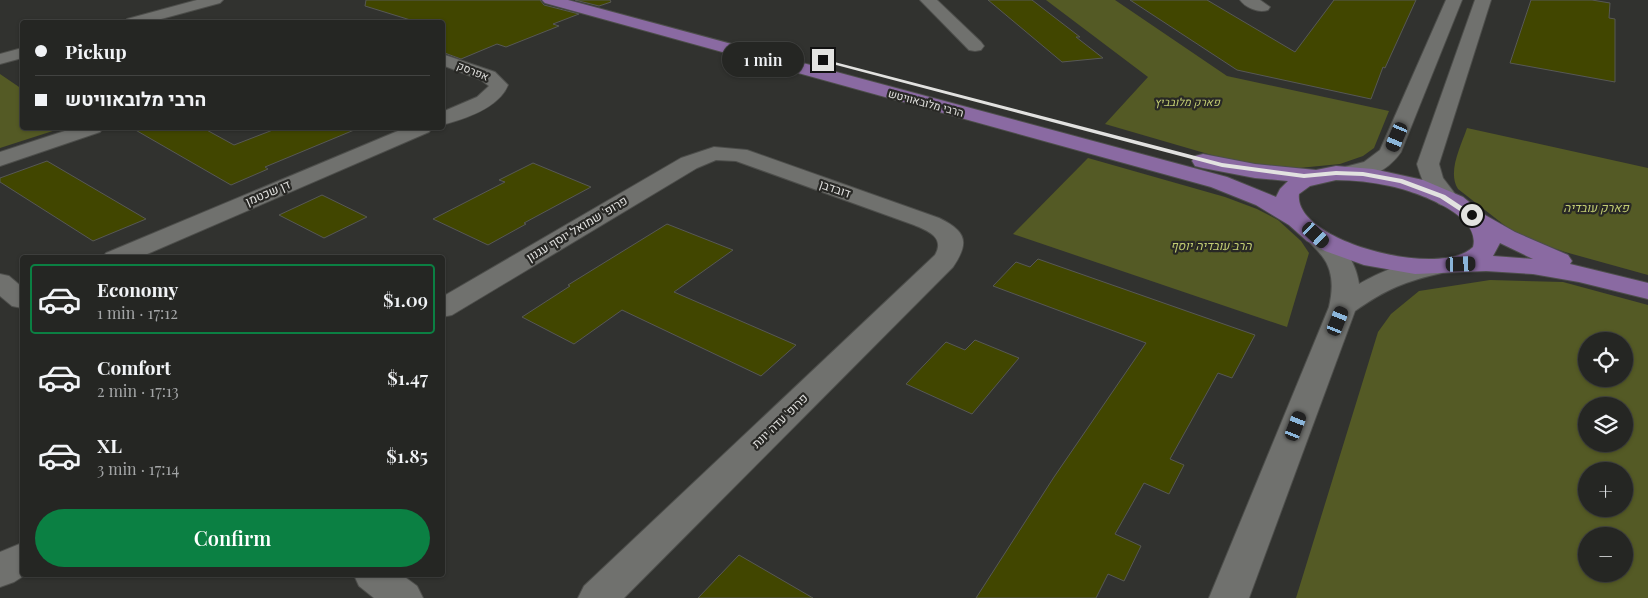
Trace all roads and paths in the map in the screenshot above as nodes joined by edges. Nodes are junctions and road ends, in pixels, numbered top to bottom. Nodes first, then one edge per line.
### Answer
1 (215, 0) edge
2 (550, 0) edge
3 (594, 0) edge
4 (928, 0) edge
5 (1248, 0) edge
6 (1454, 0) edge
7 (1483, 0) edge
8 (1262, 8) dead end
9 (140, 20) edge
10 (975, 46) dead end
11 (20, 54) edge
12 (0, 59) edge
13 (445, 60) edge
14 (445, 118) edge
15 (87, 130) edge
16 (417, 130) edge
17 (714, 153) joint
18 (0, 159) edge
19 (1350, 173) junction
20 (1313, 176) junction
21 (1446, 198) junction
22 (1477, 220) junction
23 (1307, 228) junction
24 (950, 238) joint
25 (121, 255) edge
26 (1461, 264) junction
27 (1432, 267) junction
28 (1612, 281) junction
29 (1648, 291) edge
30 (445, 307) edge
31 (1343, 307) junction
32 (20, 559) edge
33 (0, 571) edge
34 (376, 577) edge
35 (403, 598) edge
36 (598, 598) edge
37 (1229, 598) edge

1 - 9 street
2 - 23 main road, הרבי מלובאוויטש
3 - 20 main road, הרבי מלובאוויטש
4 - 10 street
5 - 8 street
6 - 19 street
7 - 21 street
11 - 12 street
13 - 14 street, אפרסק
15 - 18 street
16 - 25 street, דן שכטמן
17 - 24 street, דובדבן
17 - 30 street, פרופ' שמואל יוסף עגנון
19 - 20 main road, הרבי מלובאוויטש
19 - 21 main road, הרבי מלובאוויטש
20 - 23 main road
21 - 22 main road, הרבי מלובאוויטש
22 - 26 main road
22 - 28 main road, הרבי מלובאוויטש
23 - 27 main road, הרבי מלובאוויטש
23 - 31 street
24 - 36 street, פרופ' עדה יונת
26 - 27 main road, הרבי מלובאוויטש
26 - 28 main road, הרבי מלובאוויטש
27 - 31 street
28 - 29 main road
31 - 37 street
32 - 33 street
34 - 35 street

